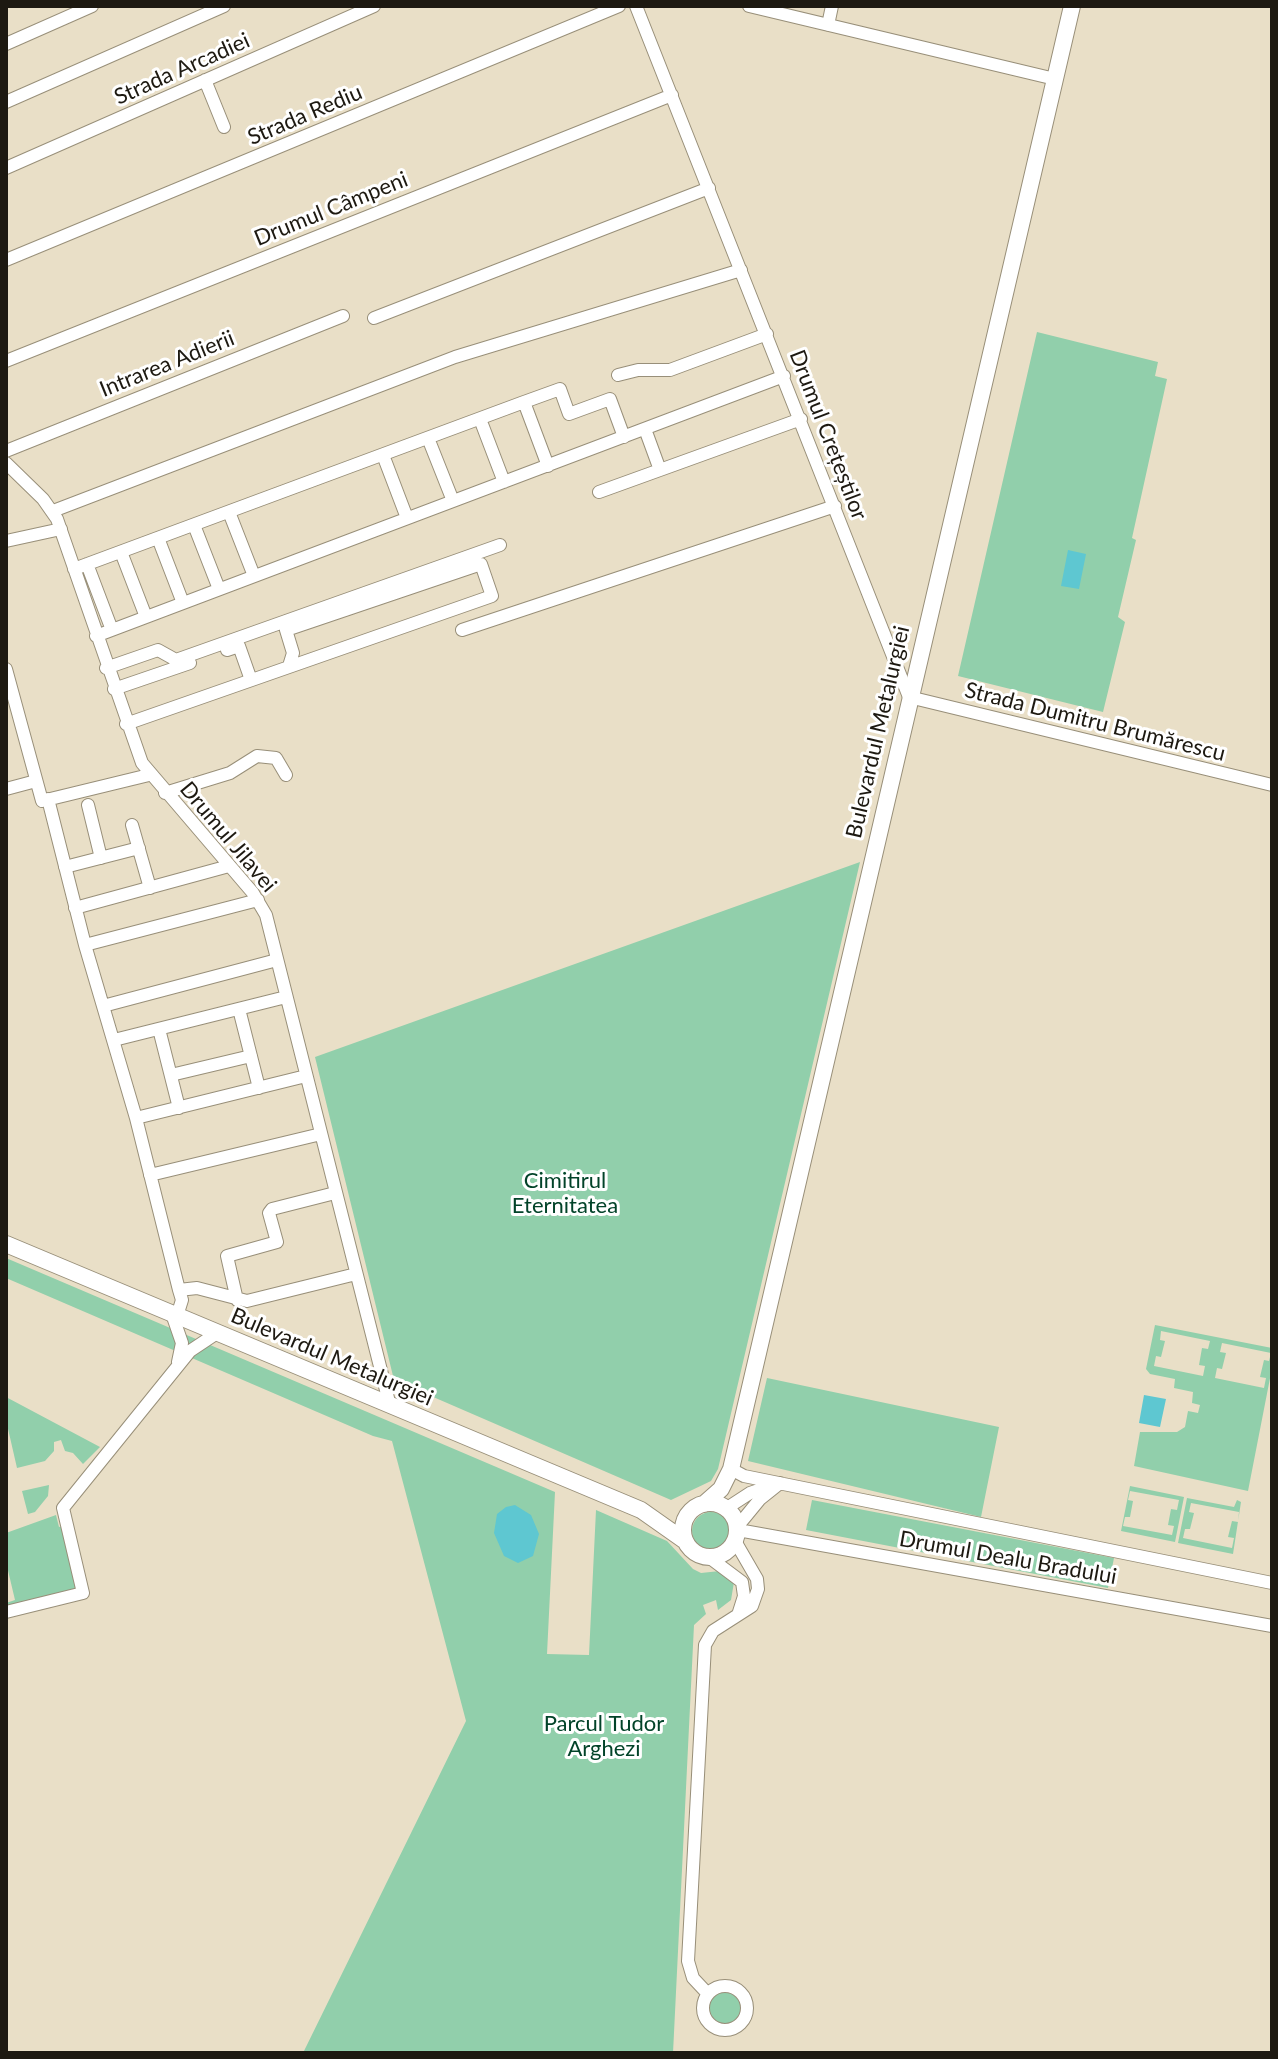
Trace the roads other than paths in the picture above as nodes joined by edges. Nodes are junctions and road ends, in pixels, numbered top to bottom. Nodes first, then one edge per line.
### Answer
1 (92, 6) edge
2 (224, 6) edge
3 (374, 6) edge
4 (619, 6) edge
5 (636, 6) edge
6 (749, 6) edge
7 (832, 6) edge
8 (1072, 6) edge
9 (828, 25) junction
10 (6, 44) edge
11 (1055, 79) junction
12 (205, 80) junction
13 (672, 95) junction
14 (6, 102) edge
15 (224, 127) dead end
16 (6, 168) edge
17 (709, 188) junction
18 (6, 260) edge
19 (741, 270) junction
20 (343, 316) dead end
21 (374, 318) dead end
22 (767, 334) junction
23 (6, 361) edge
24 (618, 375) dead end
25 (784, 376) junction
26 (524, 402) junction
27 (480, 419) junction
28 (801, 419) junction
29 (645, 429) junction
30 (624, 437) junction
31 (428, 438) junction
32 (6, 451) edge
33 (383, 455) junction
34 (6, 463) edge
35 (548, 466) junction
36 (660, 470) junction
37 (504, 482) junction
38 (599, 492) dead end
39 (453, 501) junction
40 (835, 506) junction
41 (53, 511) junction
42 (229, 512) junction
43 (407, 518) junction
44 (194, 525) junction
45 (61, 529) junction
46 (158, 538) junction
47 (6, 541) edge
48 (500, 545) dead end
49 (121, 552) junction
50 (80, 566) junction
51 (254, 576) junction
52 (219, 589) junction
53 (183, 603) junction
54 (146, 617) junction
55 (112, 630) junction
56 (462, 630) dead end
57 (96, 636) junction
58 (295, 664) junction
59 (106, 668) junction
60 (6, 669) edge
61 (251, 680) junction
62 (114, 689) junction
63 (909, 697) junction
64 (126, 724) junction
65 (149, 775) junction
66 (286, 775) dead end
67 (36, 781) junction
68 (1272, 785) edge
69 (6, 789) edge
70 (165, 793) junction
71 (48, 799) junction
72 (88, 805) dead end
73 (132, 825) dead end
74 (139, 848) junction
75 (101, 858) junction
76 (229, 866) junction
77 (65, 867) junction
78 (150, 888) junction
79 (258, 900) junction
80 (75, 908) junction
81 (85, 945) junction
82 (277, 960) junction
83 (286, 997) junction
84 (103, 1006) junction
85 (239, 1009) junction
86 (159, 1029) junction
87 (114, 1040) junction
88 (251, 1056) junction
89 (171, 1075) junction
90 (306, 1076) junction
91 (259, 1088) junction
92 (179, 1108) junction
93 (136, 1118) junction
94 (321, 1134) junction
95 (150, 1175) junction
96 (335, 1193) junction
97 (6, 1244) edge
98 (356, 1274) junction
99 (179, 1290) junction
100 (237, 1300) junction
101 (174, 1315) junction
102 (217, 1333) junction
103 (178, 1365) junction
104 (390, 1406) junction
105 (738, 1472) junction
106 (780, 1483) junction
107 (697, 1508) junction
108 (727, 1508) junction
109 (641, 1510) junction
110 (737, 1533) junction
111 (685, 1541) junction
112 (710, 1558) junction
113 (1272, 1583) edge
114 (6, 1612) edge
115 (738, 1615) junction
116 (1272, 1626) edge
117 (708, 1994) dead end

1 - 10 street
2 - 14 street
3 - 12 street, Strada Arcadiei
4 - 18 street, Strada Rediu
5 - 13 street, Drumul Crețeștilor
6 - 9 street
7 - 9 street
8 - 11 main road, Bulevardul Metalurgiei
9 - 11 street
11 - 63 main road, Bulevardul Metalurgiei
12 - 15 street
12 - 16 street, Strada Arcadiei
13 - 17 street, Drumul Crețeștilor
13 - 23 street, Drumul Câmpeni
17 - 19 street, Drumul Crețeștilor
17 - 21 street
19 - 22 street, Drumul Crețeștilor
19 - 41 street
20 - 32 street, Intrarea Adierii
22 - 24 street
22 - 25 street, Drumul Crețeștilor
25 - 28 street, Drumul Crețeștilor
25 - 29 street
26 - 27 street
26 - 30 street
26 - 35 street
27 - 31 street
27 - 37 street
28 - 36 street
28 - 40 street, Drumul Crețeștilor
29 - 30 street
29 - 36 street
30 - 35 street
31 - 33 street
31 - 39 street
33 - 42 street
33 - 43 street
34 - 41 street, Drumul Jilavei
35 - 37 street
36 - 38 street
37 - 39 street
39 - 43 street
40 - 56 street
40 - 63 street, Drumul Crețeștilor
41 - 45 street, Drumul Jilavei
42 - 44 street
42 - 51 street
43 - 51 street
44 - 46 street
44 - 52 street
45 - 47 street
45 - 50 street, Drumul Jilavei
46 - 49 street
46 - 53 street
48 - 59 street
49 - 50 street
49 - 54 street
50 - 55 street
50 - 57 street, Drumul Jilavei
51 - 52 street
52 - 53 street
53 - 54 street
54 - 55 street
55 - 57 street
57 - 59 street, Drumul Jilavei
58 - 58 street
58 - 61 street
59 - 62 street, Drumul Jilavei
60 - 67 street
61 - 62 street
61 - 64 street
62 - 64 street, Drumul Jilavei
63 - 68 street, Strada Dumitru Brumărescu
63 - 105 main road, Bulevardul Metalurgiei
64 - 65 street, Drumul Jilavei
65 - 70 street, Drumul Jilavei
65 - 71 street
66 - 70 street
67 - 69 street
67 - 71 street
70 - 76 street, Drumul Jilavei
71 - 77 street
72 - 75 street
73 - 74 street
74 - 75 street
74 - 78 street
75 - 77 street
76 - 78 street
76 - 79 street, Drumul Jilavei
77 - 80 street
78 - 80 street
79 - 81 street
79 - 82 street, Drumul Jilavei
80 - 81 street
81 - 84 street
82 - 83 street, Drumul Jilavei
82 - 84 street
83 - 85 street
83 - 90 street, Drumul Jilavei
84 - 87 street
85 - 86 street
85 - 88 street
86 - 87 street
86 - 89 street
87 - 93 street
88 - 89 street
88 - 91 street
89 - 92 street
90 - 91 street
90 - 94 street, Drumul Jilavei
91 - 92 street
92 - 93 street
93 - 95 street
94 - 95 street
94 - 96 street, Drumul Jilavei
95 - 99 street
96 - 98 street, Drumul Jilavei
96 - 100 street
97 - 101 main road, Bulevardul Metalurgiei
98 - 100 street
98 - 104 street, Drumul Jilavei
99 - 100 street
99 - 101 street
101 - 102 main road, Bulevardul Metalurgiei
101 - 103 street
102 - 103 street
102 - 104 main road, Bulevardul Metalurgiei
103 - 114 street
104 - 109 main road, Bulevardul Metalurgiei
105 - 106 street
105 - 107 main road, Bulevardul Metalurgiei
105 - 108 main road, Bulevardul Metalurgiei
106 - 108 street
106 - 110 street
106 - 113 street
107 - 108 main road
107 - 109 main road, Bulevardul Metalurgiei
107 - 111 main road
108 - 110 main road
109 - 111 main road, Bulevardul Metalurgiei
110 - 112 main road
110 - 115 street
110 - 116 street, Drumul Dealu Bradului
111 - 112 main road
112 - 115 street
115 - 117 street

